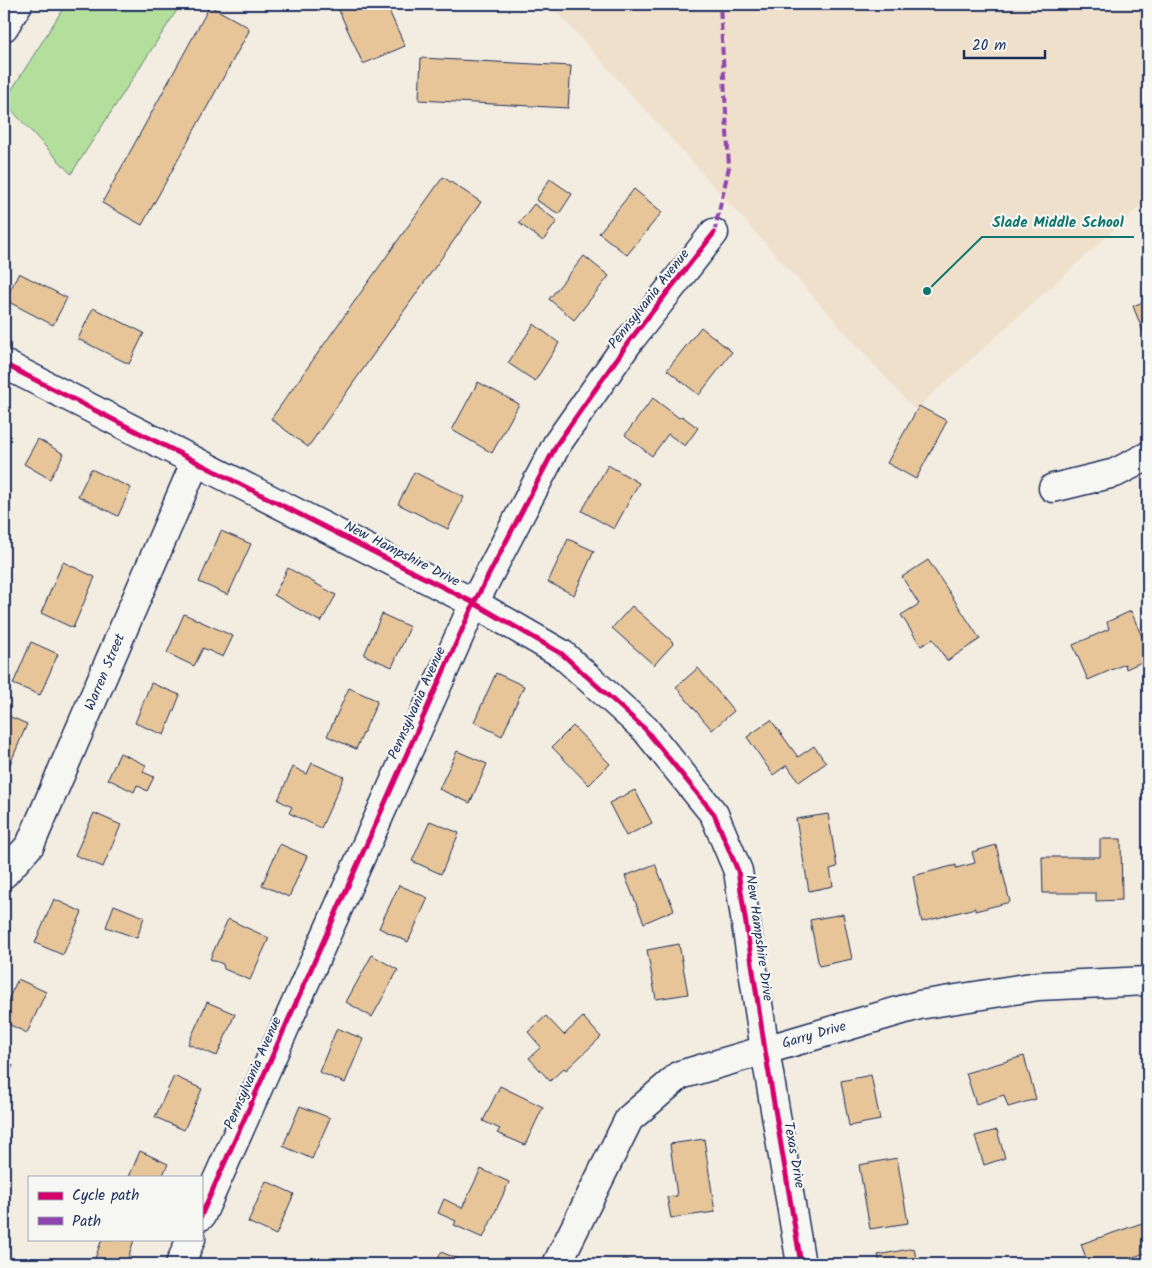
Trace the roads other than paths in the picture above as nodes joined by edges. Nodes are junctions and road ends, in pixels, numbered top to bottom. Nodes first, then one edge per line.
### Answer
1 (18, 4) edge
2 (4, 27) edge
3 (714, 233) dead end
4 (4, 364) edge
5 (1148, 456) edge
6 (195, 463) junction
7 (1054, 488) dead end
8 (474, 603) junction
9 (4, 874) edge
10 (1148, 981) edge
11 (765, 1050) junction
12 (202, 1214) edge
13 (191, 1240) edge
14 (180, 1264) edge
15 (557, 1264) edge
16 (801, 1264) edge

1 - 2 street
3 - 8 street, Pennsylvania Avenue
4 - 6 street, New Hampshire Drive
5 - 7 street
6 - 8 street, New Hampshire Drive
6 - 9 street, Warren Street
8 - 11 street, New Hampshire Drive
8 - 12 street, Pennsylvania Avenue
10 - 11 street, Garry Drive
11 - 15 street, Garry Drive
11 - 16 street, Texas Drive
13 - 14 street

